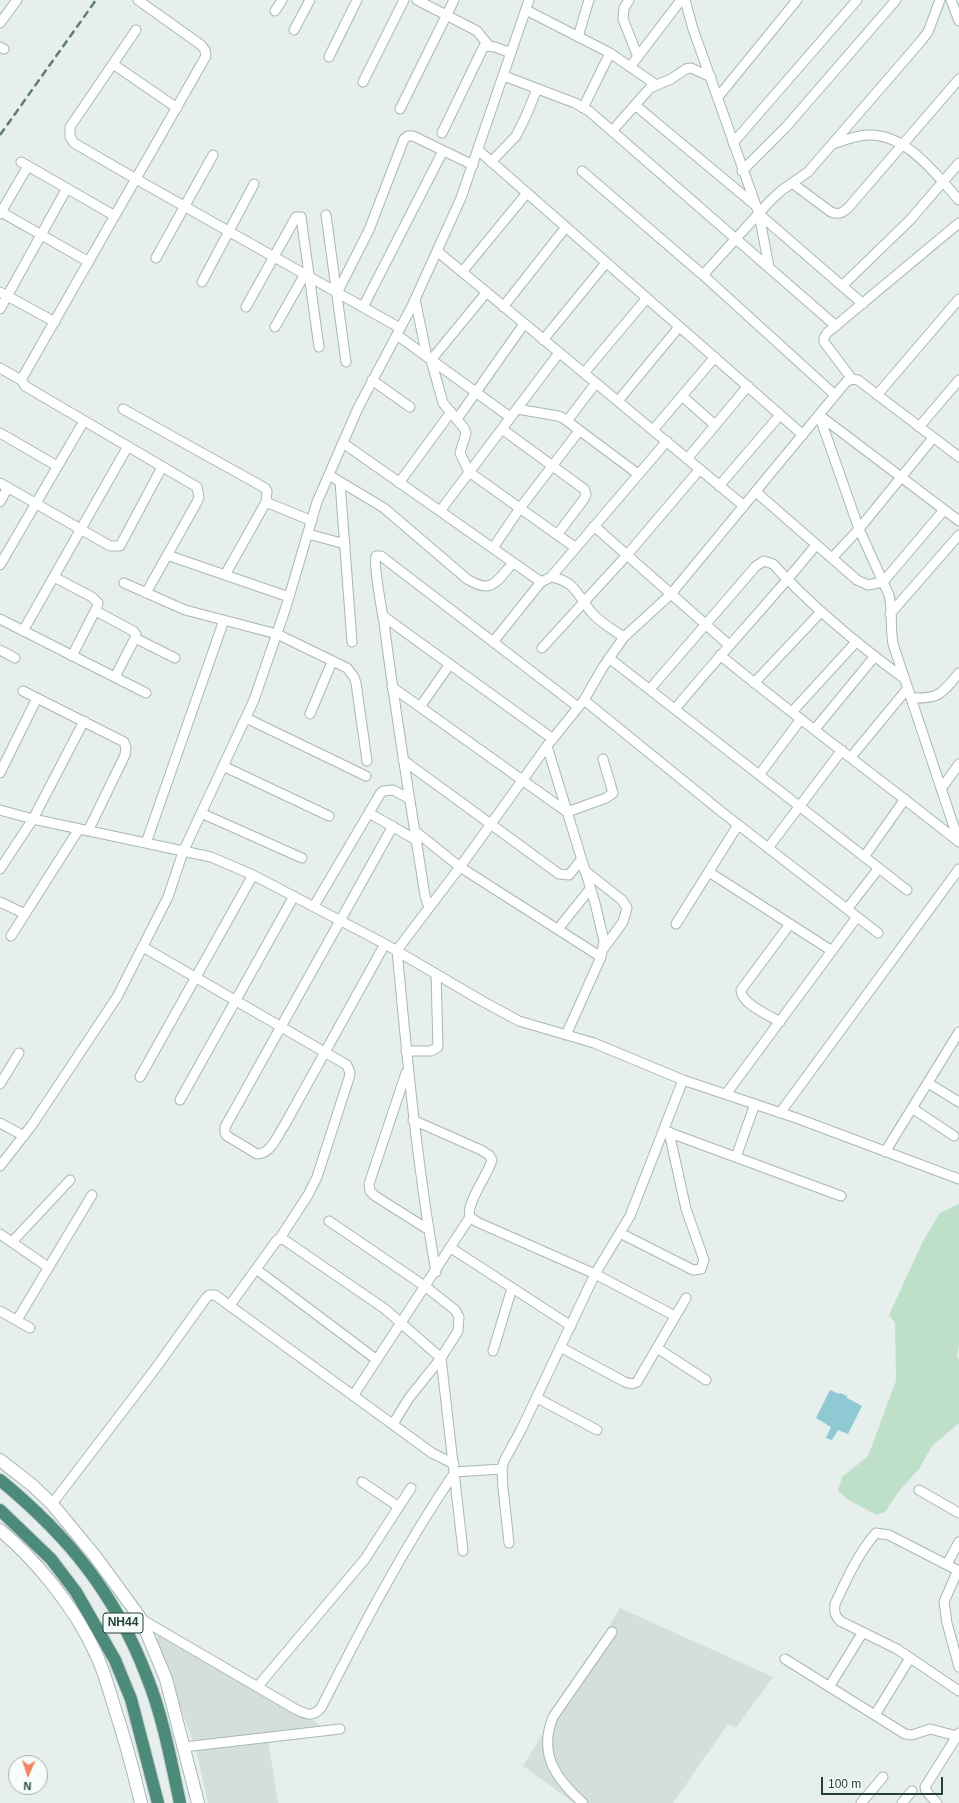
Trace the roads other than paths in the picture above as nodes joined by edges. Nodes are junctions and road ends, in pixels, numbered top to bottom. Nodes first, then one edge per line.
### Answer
1 (17, 0) edge
2 (138, 0) edge
3 (282, 0) edge
4 (310, 0) edge
5 (357, 0) edge
6 (404, 0) edge
7 (416, 0) edge
8 (454, 0) edge
9 (529, 0) edge
10 (589, 0) edge
11 (628, 0) edge
12 (680, 0) edge
13 (685, 0) edge
14 (798, 0) edge
15 (857, 0) edge
16 (896, 0) edge
17 (940, 0) edge
18 (951, 0) edge
19 (526, 10) junction
20 (275, 11) dead end
21 (446, 15) junction
22 (959, 21) edge
23 (0, 23) edge
24 (136, 30) dead end
25 (294, 30) dead end
26 (578, 37) junction
27 (488, 46) junction
28 (511, 53) junction
29 (610, 53) junction
30 (329, 57) dead end
31 (638, 57) junction
32 (113, 64) junction
33 (630, 67) junction
34 (504, 76) junction
35 (711, 77) junction
36 (959, 79) edge
37 (363, 82) dead end
38 (655, 84) junction
39 (537, 89) junction
40 (718, 97) junction
41 (635, 105) junction
42 (177, 108) junction
43 (583, 108) junction
44 (400, 109) dead end
45 (613, 130) junction
46 (442, 133) dead end
47 (733, 143) junction
48 (832, 144) junction
49 (902, 146) junction
50 (443, 150) junction
51 (478, 150) junction
52 (213, 155) dead end
53 (491, 162) junction
54 (959, 163) edge
55 (473, 165) junction
56 (582, 171) dead end
57 (742, 171) junction
58 (136, 179) junction
59 (942, 182) junction
60 (792, 183) junction
61 (254, 184) dead end
62 (67, 188) junction
63 (527, 193) junction
64 (959, 200) edge
65 (184, 207) junction
66 (757, 210) junction
67 (1, 213) edge
68 (115, 216) junction
69 (326, 216) dead end
70 (959, 223) edge
71 (566, 227) junction
72 (228, 232) junction
73 (41, 235) junction
74 (736, 239) junction
75 (437, 251) junction
76 (274, 257) junction
77 (156, 258) dead end
78 (89, 262) junction
79 (606, 263) junction
80 (769, 267) junction
81 (462, 272) junction
82 (703, 275) junction
83 (307, 276) junction
84 (202, 282) dead end
85 (843, 285) junction
86 (337, 292) junction
87 (486, 293) junction
88 (4, 294) edge
89 (647, 298) junction
90 (959, 298) edge
91 (415, 299) junction
92 (863, 304) junction
93 (246, 307) dead end
94 (363, 307) junction
95 (503, 307) junction
96 (0, 309) edge
97 (55, 322) junction
98 (524, 324) junction
99 (836, 326) junction
100 (275, 327) dead end
101 (679, 327) junction
102 (398, 331) junction
103 (543, 340) junction
104 (319, 347) dead end
105 (559, 353) junction
106 (429, 358) junction
107 (714, 358) junction
108 (346, 362) dead end
109 (0, 368) edge
110 (584, 373) junction
111 (852, 379) junction
112 (21, 380) junction
113 (372, 380) junction
114 (959, 380) edge
115 (596, 383) junction
116 (748, 386) junction
117 (476, 392) junction
118 (835, 395) junction
119 (877, 395) junction
120 (682, 396) junction
121 (618, 401) junction
122 (410, 407) dead end
123 (123, 409) dead end
124 (517, 409) junction
125 (780, 415) junction
126 (819, 415) junction
127 (454, 416) junction
128 (510, 417) junction
129 (84, 421) junction
130 (567, 421) junction
131 (715, 425) junction
132 (919, 427) junction
133 (502, 428) junction
134 (653, 430) junction
135 (579, 431) junction
136 (0, 433) edge
137 (803, 435) junction
138 (933, 438) junction
139 (666, 441) junction
140 (343, 443) junction
141 (128, 446) junction
142 (959, 457) edge
143 (687, 459) junction
144 (553, 465) junction
145 (57, 466) junction
146 (162, 467) junction
147 (700, 469) junction
148 (469, 472) junction
149 (638, 474) junction
150 (329, 475) junction
151 (901, 477) junction
152 (340, 482) junction
153 (400, 483) junction
154 (4, 485) edge
155 (719, 486) junction
156 (756, 492) junction
157 (0, 502) edge
158 (266, 502) junction
159 (36, 503) junction
160 (744, 506) junction
161 (520, 508) junction
162 (944, 510) junction
163 (440, 511) junction
164 (312, 521) junction
165 (959, 521) edge
166 (594, 526) junction
167 (858, 529) junction
168 (82, 530) junction
169 (308, 534) junction
170 (557, 535) junction
171 (959, 535) edge
172 (345, 544) junction
173 (816, 544) junction
174 (493, 548) junction
175 (576, 548) junction
176 (167, 555) junction
177 (628, 555) junction
178 (832, 558) junction
179 (513, 563) junction
180 (0, 565) edge
181 (225, 575) junction
182 (54, 577) junction
183 (551, 577) junction
184 (788, 580) junction
185 (541, 582) junction
186 (883, 582) junction
187 (124, 584) dead end
188 (146, 593) junction
189 (671, 594) junction
190 (289, 597) junction
191 (585, 602) junction
192 (96, 611) junction
193 (820, 613) junction
194 (890, 614) junction
195 (383, 616) junction
196 (0, 619) edge
197 (224, 620) junction
198 (706, 624) junction
199 (23, 631) junction
200 (277, 634) junction
201 (624, 637) junction
202 (135, 638) junction
203 (352, 642) dead end
204 (494, 642) junction
205 (856, 642) junction
206 (729, 645) junction
207 (542, 648) dead end
208 (0, 650) edge
209 (720, 655) junction
210 (72, 656) junction
211 (875, 656) junction
212 (14, 658) dead end
213 (175, 658) dead end
214 (609, 658) junction
215 (332, 662) junction
216 (450, 664) junction
217 (959, 673) edge
218 (114, 677) junction
219 (754, 683) junction
220 (907, 683) junction
221 (392, 687) junction
222 (650, 688) junction
223 (23, 691) dead end
224 (146, 693) dead end
225 (37, 698) junction
226 (911, 698) junction
227 (581, 704) junction
228 (420, 707) junction
229 (675, 709) junction
230 (792, 712) junction
231 (310, 714) dead end
232 (246, 718) junction
233 (801, 719) junction
234 (84, 721) junction
235 (815, 729) junction
236 (554, 738) junction
237 (547, 746) junction
238 (842, 750) junction
239 (851, 757) junction
240 (603, 758) dead end
241 (366, 760) dead end
242 (403, 760) junction
243 (959, 764) edge
244 (223, 766) junction
245 (0, 773) edge
246 (759, 775) junction
247 (366, 776) dead end
248 (522, 782) junction
249 (941, 789) junction
250 (408, 798) junction
251 (905, 799) junction
252 (799, 806) junction
253 (0, 810) edge
254 (567, 812) junction
255 (201, 813) junction
256 (369, 813) junction
257 (328, 816) dead end
258 (33, 819) junction
259 (955, 820) edge
260 (490, 825) junction
261 (738, 825) junction
262 (393, 826) junction
263 (84, 830) junction
264 (416, 835) junction
265 (959, 842) edge
266 (146, 844) junction
267 (768, 848) junction
268 (183, 852) junction
269 (864, 857) junction
270 (302, 858) dead end
271 (582, 865) junction
272 (460, 867) junction
273 (0, 868) edge
274 (879, 868) junction
275 (959, 869) edge
276 (709, 872) junction
277 (253, 875) junction
278 (590, 889) junction
279 (907, 890) dead end
280 (294, 896) junction
281 (0, 902) edge
282 (314, 906) junction
283 (429, 908) junction
284 (847, 910) junction
285 (25, 914) junction
286 (857, 917) junction
287 (339, 920) junction
288 (676, 924) dead end
289 (790, 924) junction
290 (558, 929) junction
291 (878, 933) dead end
292 (11, 936) dead end
293 (385, 944) junction
294 (143, 947) junction
295 (396, 950) junction
296 (832, 951) junction
297 (603, 952) junction
298 (436, 974) junction
299 (196, 977) junction
300 (236, 1000) junction
301 (780, 1022) junction
302 (280, 1026) junction
303 (566, 1035) junction
304 (958, 1036) edge
305 (406, 1051) junction
306 (325, 1052) junction
307 (19, 1053) dead end
308 (408, 1069) junction
309 (140, 1077) dead end
310 (683, 1080) junction
311 (928, 1083) junction
312 (0, 1084) edge
313 (726, 1094) junction
314 (180, 1100) dead end
315 (959, 1102) edge
316 (755, 1104) junction
317 (912, 1108) junction
318 (780, 1113) junction
319 (413, 1120) junction
320 (0, 1123) edge
321 (666, 1131) junction
322 (24, 1136) junction
323 (954, 1136) dead end
324 (885, 1152) junction
325 (736, 1157) junction
326 (0, 1166) edge
327 (959, 1179) edge
328 (70, 1180) dead end
329 (92, 1195) dead end
330 (841, 1196) dead end
331 (470, 1217) junction
332 (329, 1221) dead end
333 (428, 1230) junction
334 (620, 1232) junction
335 (0, 1234) edge
336 (280, 1238) junction
337 (12, 1242) junction
338 (451, 1248) junction
339 (48, 1267) junction
340 (256, 1269) junction
341 (436, 1272) junction
342 (595, 1274) junction
343 (426, 1287) junction
344 (512, 1288) junction
345 (686, 1298) dead end
346 (230, 1304) junction
347 (0, 1311) edge
348 (675, 1316) junction
349 (17, 1320) junction
350 (401, 1323) junction
351 (571, 1326) junction
352 (30, 1328) dead end
353 (560, 1348) junction
354 (657, 1348) junction
355 (493, 1351) dead end
356 (441, 1358) junction
357 (377, 1360) junction
358 (706, 1380) dead end
359 (353, 1396) junction
360 (537, 1398) junction
361 (392, 1424) junction
362 (597, 1430) dead end
363 (0, 1460) edge
364 (454, 1468) junction
365 (502, 1469) junction
366 (0, 1480) edge
367 (362, 1482) dead end
368 (411, 1488) dead end
369 (919, 1490) dead end
370 (52, 1504) junction
371 (399, 1507) junction
372 (0, 1510) edge
373 (959, 1513) edge
374 (0, 1530) edge
375 (959, 1542) edge
376 (509, 1543) dead end
377 (463, 1551) dead end
378 (947, 1564) junction
379 (958, 1570) edge
380 (141, 1619) junction
381 (612, 1632) dead end
382 (863, 1632) junction
383 (910, 1658) junction
384 (785, 1660) dead end
385 (959, 1667) edge
386 (258, 1686) junction
387 (829, 1687) junction
388 (959, 1692) edge
389 (875, 1715) junction
390 (340, 1729) dead end
391 (958, 1734) edge
392 (184, 1747) junction
393 (883, 1777) dead end
394 (912, 1791) dead end
395 (864, 1802) edge
396 (141, 1803) edge
397 (158, 1803) edge
398 (180, 1803) edge
399 (198, 1803) edge
400 (583, 1803) edge
401 (902, 1803) edge
402 (937, 1803) edge

1 - 23 street
2 - 42 street
3 - 20 street
4 - 25 street
5 - 30 street
6 - 37 street
7 - 21 street
8 - 21 street
9 - 19 street
10 - 26 street
11 - 31 street
12 - 31 street
13 - 35 street
14 - 40 street
15 - 47 street
16 - 57 street
17 - 48 street
18 - 22 street
19 - 26 street
19 - 28 street
21 - 27 street
21 - 44 street
24 - 32 street
26 - 29 street
27 - 28 street
27 - 46 street
28 - 34 street
29 - 33 street
29 - 43 street
31 - 33 street
32 - 42 street
32 - 58 street
33 - 38 street
34 - 39 street
34 - 51 street
35 - 38 street
35 - 40 street
36 - 49 street
38 - 41 street
39 - 43 street
39 - 53 street
40 - 47 street
41 - 45 street
41 - 66 street
42 - 58 street
43 - 45 street
45 - 74 street
47 - 57 street
48 - 49 street
48 - 60 street
49 - 59 street
49 - 60 street
50 - 55 street
50 - 86 street
50 - 94 street
51 - 53 street
51 - 55 street
52 - 65 street
53 - 63 street
54 - 59 street
55 - 75 street
56 - 82 street
57 - 66 street
58 - 65 street
58 - 68 street
59 - 64 street
59 - 85 street
60 - 66 street
61 - 72 street
62 - 67 street
62 - 68 street
62 - 73 street
63 - 71 street
63 - 81 street
65 - 72 street
65 - 77 street
66 - 74 street
66 - 80 street
66 - 85 street
67 - 73 street
68 - 78 street
69 - 86 street
70 - 92 street
71 - 79 street
71 - 95 street
72 - 76 street
72 - 84 street
73 - 78 street
73 - 88 street
74 - 80 street
74 - 82 street
75 - 81 street
75 - 91 street
76 - 83 street
76 - 83 street
76 - 93 street
78 - 97 street
79 - 89 street
79 - 103 street
80 - 99 street
81 - 87 street
82 - 118 street
83 - 86 street
83 - 100 street
83 - 104 street
85 - 92 street
86 - 94 street
86 - 108 street
87 - 95 street
87 - 106 street
88 - 96 street
88 - 97 street
89 - 101 street
89 - 110 street
90 - 119 street
91 - 102 street
91 - 106 street
92 - 99 street
94 - 102 street
95 - 98 street
97 - 112 street
98 - 103 street
98 - 117 street
99 - 111 street
101 - 107 street
101 - 121 street
102 - 106 street
102 - 113 street
103 - 105 street
105 - 110 street
105 - 124 street
106 - 117 street
106 - 127 street
107 - 116 street
107 - 120 street
109 - 112 street
110 - 115 street
111 - 118 street
111 - 119 street
112 - 129 street
113 - 122 street
113 - 140 street
114 - 132 street
115 - 121 street
115 - 130 street
116 - 125 street
116 - 131 street
117 - 127 street
117 - 128 street
118 - 126 street
119 - 132 street
120 - 131 street
120 - 134 street
121 - 134 street
123 - 158 street
124 - 128 street
124 - 130 street
125 - 137 street
125 - 155 street
126 - 137 street
126 - 151 street
126 - 167 street
127 - 148 street
127 - 153 street
128 - 133 street
129 - 141 street
129 - 145 street
130 - 135 street
131 - 143 street
132 - 138 street
133 - 144 street
133 - 148 street
134 - 139 street
135 - 144 street
135 - 149 street
136 - 145 street
137 - 156 street
138 - 142 street
138 - 151 street
139 - 143 street
139 - 149 street
140 - 150 street
140 - 153 street
141 - 146 street
141 - 168 street
143 - 147 street
144 - 161 street
144 - 170 street
145 - 159 street
146 - 168 street
146 - 176 street
147 - 155 street
147 - 177 street
148 - 161 street
148 - 163 street
149 - 166 street
150 - 152 street
150 - 164 street
151 - 162 street
151 - 167 street
152 - 172 street
152 - 179 street
153 - 163 street
154 - 157 street
154 - 159 street
155 - 160 street
156 - 160 street
156 - 173 street
158 - 164 street
158 - 181 street
159 - 168 street
159 - 180 street
160 - 189 street
161 - 170 street
161 - 174 street
162 - 165 street
162 - 186 street
163 - 174 street
164 - 169 street
166 - 175 street
166 - 177 street
167 - 178 street
167 - 186 street
168 - 182 street
169 - 172 street
169 - 190 street
170 - 175 street
171 - 194 street
172 - 203 street
173 - 178 street
173 - 184 street
174 - 179 street
175 - 183 street
176 - 181 street
176 - 188 street
177 - 189 street
177 - 191 street
178 - 186 street
179 - 185 street
181 - 190 street
182 - 192 street
182 - 199 street
183 - 185 street
183 - 191 street
184 - 193 street
184 - 198 street
184 - 206 street
185 - 204 street
186 - 194 street
187 - 188 street
188 - 197 street
189 - 198 street
189 - 201 street
190 - 200 street
191 - 201 street
191 - 207 street
192 - 202 street
192 - 210 street
193 - 205 street
193 - 219 street
194 - 220 street
195 - 204 street
195 - 216 street
195 - 221 street
196 - 199 street
197 - 200 street
197 - 266 street
198 - 206 street
198 - 222 street
199 - 210 street
200 - 215 street
200 - 232 street
201 - 214 street
202 - 213 street
202 - 218 street
204 - 227 street
205 - 211 street
205 - 230 street
206 - 209 street
208 - 212 street
209 - 219 street
209 - 229 street
210 - 218 street
211 - 220 street
211 - 235 street
214 - 222 street
214 - 227 street
215 - 231 street
215 - 241 street
216 - 228 street
216 - 236 street
217 - 226 street
218 - 224 street
219 - 230 street
220 - 226 street
220 - 239 street
221 - 228 street
221 - 242 street
222 - 229 street
223 - 225 street
225 - 234 street
225 - 245 street
226 - 249 street
227 - 236 street
227 - 261 street
228 - 248 street
229 - 246 street
230 - 233 street
232 - 244 street
232 - 247 street
233 - 235 street
233 - 246 street
234 - 258 street
234 - 263 street
235 - 238 street
236 - 237 street
237 - 248 street
237 - 254 street
238 - 239 street
238 - 252 street
239 - 251 street
240 - 254 street
242 - 250 street
242 - 260 street
243 - 249 street
244 - 255 street
244 - 257 street
246 - 252 street
248 - 254 street
248 - 260 street
249 - 259 street
250 - 256 street
250 - 264 street
251 - 265 street
251 - 269 street
252 - 267 street
252 - 269 street
253 - 258 street
254 - 271 street
255 - 268 street
255 - 270 street
256 - 262 street
256 - 282 street
258 - 263 street
258 - 273 street
259 - 265 street
260 - 271 street
260 - 272 street
261 - 267 street
261 - 276 street
262 - 264 street
262 - 287 street
263 - 266 street
263 - 285 street
264 - 272 street
264 - 283 street
266 - 268 street
267 - 284 street
268 - 277 street
268 - 294 street
269 - 274 street
271 - 278 street
271 - 297 street
272 - 283 street
272 - 290 street
274 - 279 street
274 - 284 street
275 - 318 street
276 - 288 street
276 - 289 street
277 - 280 street
277 - 299 street
278 - 290 street
278 - 297 street
280 - 282 street
280 - 300 street
281 - 285 street
282 - 287 street
283 - 295 street
284 - 286 street
285 - 292 street
286 - 291 street
286 - 296 street
287 - 293 street
287 - 302 street
289 - 296 street
289 - 301 street
290 - 297 street
293 - 295 street
293 - 306 street
294 - 299 street
294 - 322 street
295 - 298 street
295 - 305 street
296 - 301 street
297 - 303 street
298 - 303 street
298 - 305 street
299 - 300 street
299 - 309 street
300 - 302 street
300 - 314 street
301 - 313 street
302 - 306 street
302 - 306 street
303 - 310 street
304 - 311 street
305 - 308 street
306 - 336 street
307 - 312 street
308 - 319 street
308 - 333 street
310 - 313 street
310 - 321 street
311 - 315 street
311 - 317 street
313 - 316 street
316 - 318 street
316 - 325 street
317 - 323 street
317 - 324 street
318 - 324 street
319 - 331 street
319 - 333 street
320 - 322 street
321 - 325 street
321 - 334 street
321 - 334 street
322 - 326 street
324 - 327 street
325 - 330 street
328 - 337 street
329 - 339 street
331 - 338 street
331 - 342 street
332 - 343 street
333 - 341 street
334 - 342 street
335 - 337 street
336 - 340 street
336 - 350 street
337 - 339 street
338 - 341 street
338 - 344 street
339 - 349 street
340 - 346 street
340 - 357 street
341 - 343 street
342 - 348 street
342 - 351 street
343 - 350 street
343 - 356 street
344 - 351 street
344 - 355 street
345 - 348 street
346 - 359 street
346 - 370 street
347 - 349 street
348 - 354 street
349 - 352 street
350 - 356 street
350 - 357 street
351 - 353 street
353 - 354 street
353 - 360 street
354 - 358 street
356 - 361 street
356 - 364 street
357 - 359 street
359 - 361 street
360 - 362 street
360 - 365 street
361 - 364 street
363 - 370 street
364 - 365 street
364 - 377 street
364 - 386 street
365 - 376 street
366 - 398 highway, NH44
367 - 371 street
368 - 371 street
369 - 373 street
370 - 380 street
371 - 386 street
372 - 397 highway, NH44
374 - 396 street
375 - 378 street
378 - 379 street
378 - 382 street
379 - 385 street
380 - 386 street
380 - 392 street
381 - 400 street
382 - 383 street
382 - 387 street
383 - 388 street
383 - 389 street
384 - 387 street
387 - 389 street
389 - 391 street
390 - 392 street
391 - 402 street
392 - 399 street
393 - 395 street
394 - 401 street

